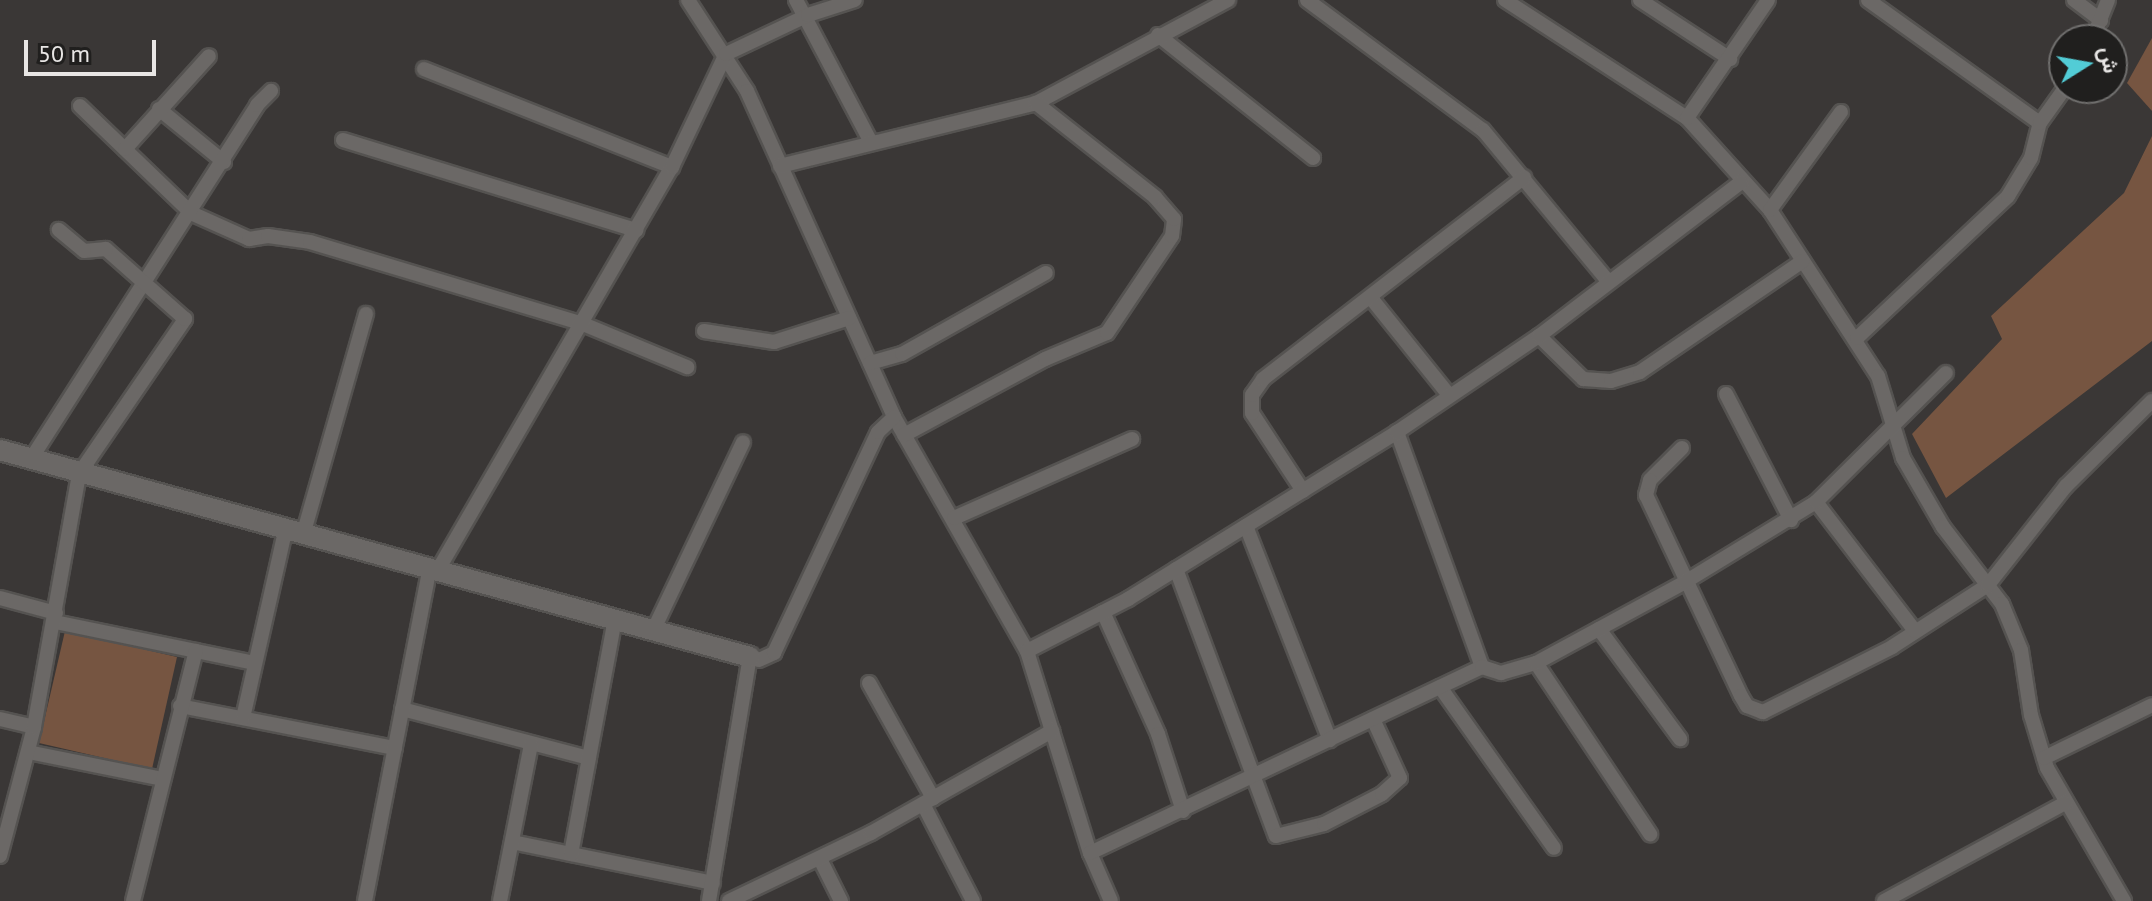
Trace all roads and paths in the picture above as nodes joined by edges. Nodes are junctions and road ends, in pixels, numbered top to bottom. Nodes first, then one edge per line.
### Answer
1 (688, 0) edge
2 (796, 0) edge
3 (855, 0) edge
4 (1228, 0) edge
5 (1307, 0) edge
6 (1505, 0) edge
7 (1640, 0) edge
8 (1768, 0) edge
9 (1868, 0) edge
10 (2074, 0) edge
11 (2108, 0) edge
12 (808, 15) junction
13 (2101, 20) junction
14 (2099, 24) edge
15 (1158, 35) junction
16 (726, 54) junction
17 (209, 56) dead end
18 (1730, 59) junction
19 (424, 69) dead end
20 (271, 91) dead end
21 (1036, 103) junction
22 (2054, 104) edge
23 (80, 106) dead end
24 (159, 109) junction
25 (1841, 112) dead end
26 (1687, 118) junction
27 (2040, 123) junction
28 (343, 140) dead end
29 (871, 142) junction
30 (125, 149) junction
31 (1313, 158) dead end
32 (224, 162) junction
33 (780, 166) junction
34 (672, 167) junction
35 (1524, 177) junction
36 (1741, 182) junction
37 (1770, 210) junction
38 (191, 213) junction
39 (59, 230) dead end
40 (636, 230) junction
41 (1803, 261) junction
42 (1046, 273) dead end
43 (1607, 280) junction
44 (146, 283) junction
45 (1371, 298) junction
46 (366, 314) dead end
47 (849, 318) junction
48 (583, 324) junction
49 (704, 331) dead end
50 (1539, 336) junction
51 (1857, 338) junction
52 (870, 363) junction
53 (687, 367) dead end
54 (1946, 373) dead end
55 (1726, 394) dead end
56 (1449, 395) junction
57 (2152, 401) edge
58 (894, 417) junction
59 (1897, 427) junction
60 (1397, 432) junction
61 (904, 435) junction
62 (1132, 439) dead end
63 (743, 442) dead end
64 (1682, 448) dead end
65 (0, 450) edge
66 (31, 459) junction
67 (79, 474) junction
68 (1303, 491) junction
69 (1816, 502) junction
70 (954, 518) junction
71 (1791, 520) junction
72 (1246, 526) junction
73 (294, 533) junction
74 (434, 569) junction
75 (1176, 569) junction
76 (1685, 582) junction
77 (1988, 585) junction
78 (0, 598) edge
79 (1103, 612) junction
80 (56, 618) junction
81 (615, 620) junction
82 (1599, 629) junction
83 (653, 631) junction
84 (1915, 631) junction
85 (196, 651) junction
86 (1027, 651) junction
87 (750, 657) junction
88 (254, 663) junction
89 (1536, 663) junction
90 (1482, 667) junction
91 (869, 683) dead end
92 (1440, 687) junction
93 (2152, 705) edge
94 (180, 706) junction
95 (402, 709) junction
96 (243, 718) junction
97 (0, 719) edge
98 (1373, 719) junction
99 (34, 727) junction
100 (1052, 731) junction
101 (1680, 739) dead end
102 (1330, 740) junction
103 (531, 744) junction
104 (395, 748) junction
105 (28, 752) junction
106 (589, 758) junction
107 (2044, 758) junction
108 (1252, 778) junction
109 (163, 779) junction
110 (928, 801) junction
111 (2065, 803) junction
112 (1183, 811) junction
113 (1650, 834) dead end
114 (512, 842) junction
115 (1554, 848) dead end
116 (1090, 853) junction
117 (571, 854) junction
118 (0, 856) edge
119 (820, 859) junction
120 (713, 883) junction
121 (133, 901) edge
122 (365, 901) edge
123 (500, 901) edge
124 (709, 901) edge
125 (729, 901) edge
126 (841, 901) edge
127 (973, 901) edge
128 (1111, 901) edge
129 (1884, 901) edge
130 (2124, 901) edge

1 - 16 street
2 - 12 street
3 - 12 street
4 - 15 street
5 - 35 street
6 - 26 street
7 - 18 street
8 - 18 street
9 - 27 street
10 - 13 street
11 - 13 street
12 - 16 street
12 - 29 street
13 - 14 street
15 - 21 street
15 - 31 street
16 - 33 street
16 - 34 street
17 - 24 street
18 - 26 street
19 - 34 street
20 - 32 street
21 - 29 street
21 - 61 street
22 - 27 street
23 - 30 street
24 - 30 street
24 - 32 street
25 - 37 street
26 - 36 street
27 - 51 street
28 - 40 street
29 - 33 street
30 - 38 street
32 - 38 street
33 - 47 street
34 - 40 street
35 - 43 street
35 - 45 street
36 - 37 street
36 - 43 street
37 - 41 street
38 - 44 street
38 - 48 street
39 - 44 street
40 - 48 street
41 - 50 street
41 - 51 street
42 - 52 street
43 - 50 street
44 - 66 street
44 - 67 street
45 - 56 street
45 - 68 street
46 - 73 street
47 - 49 street
47 - 52 street
48 - 53 street
48 - 74 street
50 - 56 street
51 - 59 street
52 - 58 street
54 - 59 street
55 - 71 street
56 - 60 street
57 - 77 street
58 - 61 street
58 - 87 street
59 - 69 street
59 - 77 street
60 - 68 street
60 - 90 street
61 - 70 street
62 - 70 street
63 - 83 street
64 - 76 street
65 - 66 street
66 - 67 street
67 - 73 street
67 - 80 street
68 - 72 street
69 - 71 street
69 - 84 street
70 - 86 street
71 - 76 street
72 - 75 street
72 - 102 street
73 - 74 street
73 - 88 street
74 - 81 street
74 - 95 street
75 - 79 street
75 - 108 street
76 - 82 street
76 - 84 street
77 - 84 street
77 - 107 street
78 - 80 street
79 - 86 street
79 - 112 street
80 - 85 street
80 - 99 street
81 - 83 street
81 - 106 street
82 - 89 street
82 - 101 street
83 - 87 street
85 - 88 street
85 - 94 street
86 - 100 street
87 - 120 street
88 - 96 street
89 - 90 street
89 - 113 street
90 - 92 street
91 - 110 street
92 - 98 street
92 - 115 street
93 - 107 street
94 - 96 street
94 - 109 street
95 - 103 street
95 - 104 street
96 - 104 street
97 - 99 street
98 - 102 street
98 - 108 street
99 - 105 street
100 - 110 street
100 - 116 street
102 - 108 street
103 - 106 street
103 - 114 street
104 - 122 street
105 - 109 street
105 - 118 street
106 - 117 street
107 - 111 street
108 - 112 street
109 - 121 street
110 - 119 street
110 - 127 street
111 - 129 street
111 - 130 street
112 - 116 street
114 - 117 street
114 - 123 street
116 - 128 street
117 - 120 street
119 - 125 street
119 - 126 street
120 - 124 street

